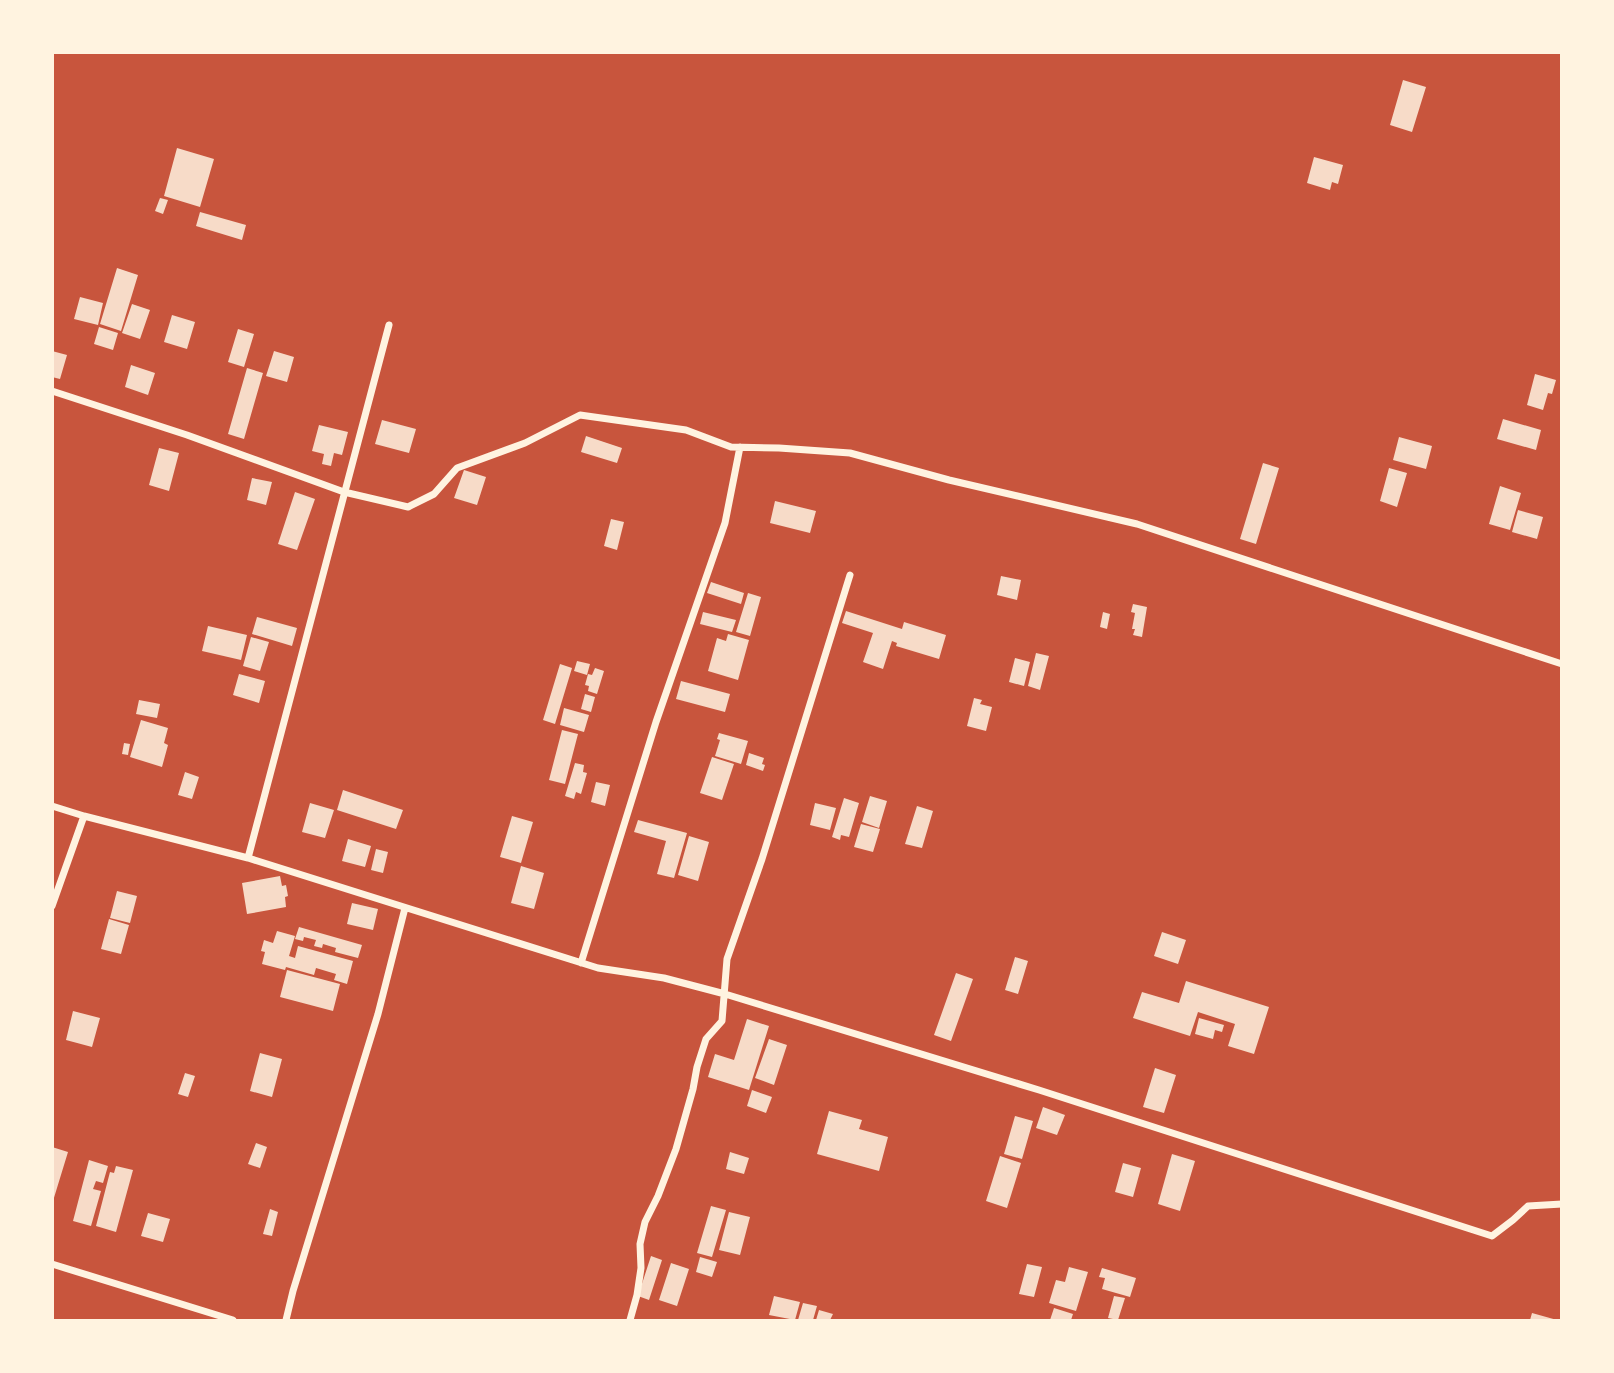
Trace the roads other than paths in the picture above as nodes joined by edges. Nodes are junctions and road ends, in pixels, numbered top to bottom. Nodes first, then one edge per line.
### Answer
1 (388, 326) dead end
2 (52, 391) edge
3 (740, 447) junction
4 (344, 492) junction
5 (850, 575) dead end
6 (1562, 664) edge
7 (52, 806) edge
8 (84, 816) junction
9 (248, 858) junction
10 (52, 906) edge
11 (405, 908) junction
12 (581, 962) junction
13 (725, 994) junction
14 (1562, 1204) edge
15 (52, 1264) edge
16 (233, 1321) edge
17 (286, 1321) edge
18 (630, 1321) edge

1 - 4 street
2 - 4 street
3 - 4 street
3 - 6 street
3 - 12 street
4 - 9 street
5 - 13 street
7 - 8 street
8 - 9 street
8 - 10 street
9 - 11 street
11 - 12 street
11 - 17 street
12 - 13 street
13 - 14 street
13 - 18 street
15 - 16 street

